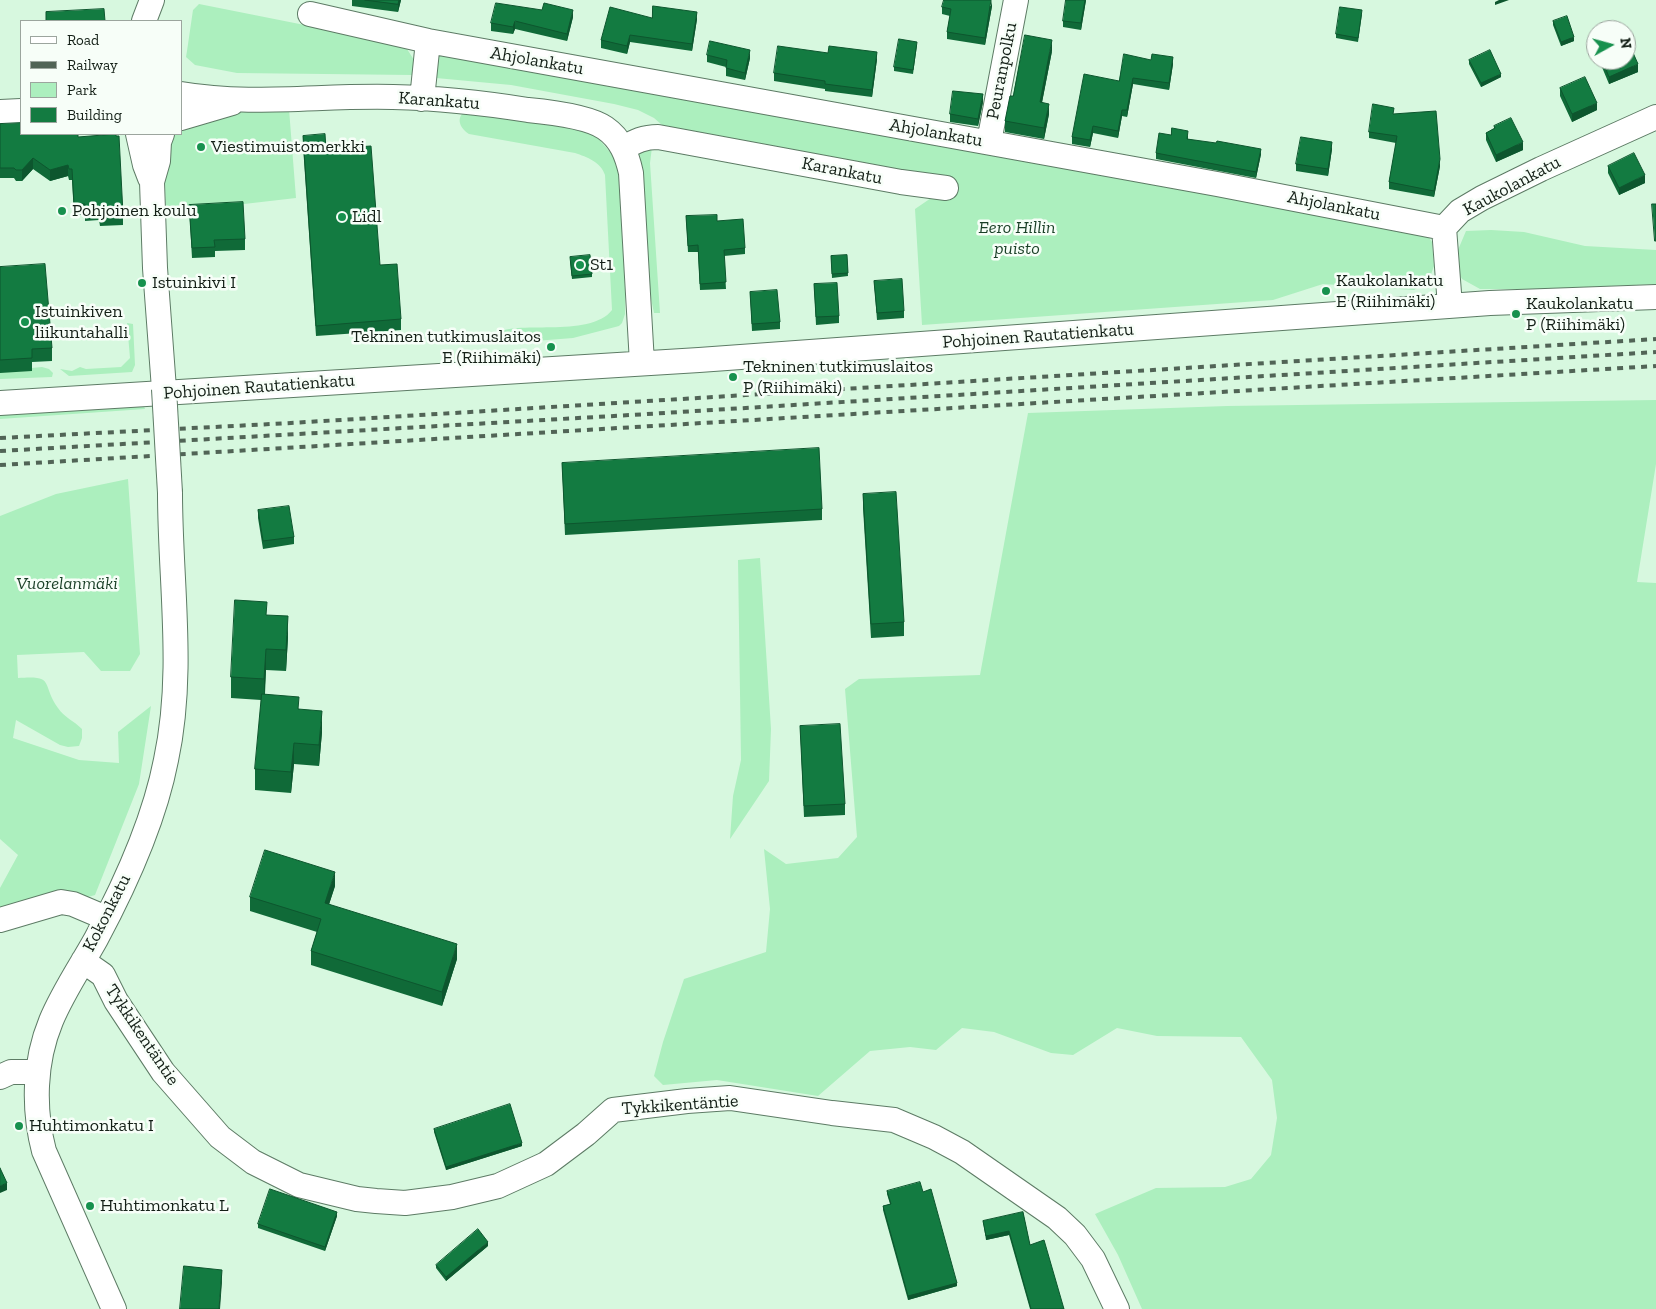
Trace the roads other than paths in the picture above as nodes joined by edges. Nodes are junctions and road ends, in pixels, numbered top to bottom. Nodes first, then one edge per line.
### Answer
1 (1016, 0) edge
2 (310, 14) dead end
3 (428, 41) junction
4 (182, 94) edge
5 (422, 99) junction
6 (244, 100) junction
7 (20, 111) edge
8 (0, 112) edge
9 (1656, 117) edge
10 (182, 118) edge
11 (138, 135) edge
12 (162, 135) edge
13 (989, 142) junction
14 (624, 148) junction
15 (152, 182) junction
16 (946, 188) dead end
17 (1444, 228) junction
18 (1656, 297) edge
19 (1450, 306) junction
20 (642, 363) junction
21 (0, 403) edge
22 (106, 918) junction
23 (0, 920) edge
24 (83, 961) junction
25 (38, 1072) junction
26 (0, 1077) edge
27 (114, 1309) edge
28 (1117, 1309) edge

1 - 13 street, Peuranpolku
2 - 3 street, Ahjolankatu
3 - 5 street
3 - 13 street, Ahjolankatu
4 - 6 street, Karankatu
5 - 6 street, Karankatu
5 - 14 street, Karankatu
6 - 10 street, Karankatu
7 - 8 street
9 - 17 street, Kaukolankatu
11 - 15 street
12 - 15 street
13 - 17 street, Ahjolankatu
14 - 16 street, Karankatu
14 - 20 street, Karankatu
15 - 22 street, Kokonkatu, bridge
17 - 19 street, Kaukolankatu
18 - 19 street, Pohjoinen Rautatienkatu
19 - 20 street, Pohjoinen Rautatienkatu
20 - 21 street, Pohjoinen Rautatienkatu
22 - 23 street
22 - 24 street, Kokonkatu
24 - 25 street, Kokonkatu
24 - 28 street, Tykkikentäntie
25 - 26 street
25 - 27 street, Kokonkatu

